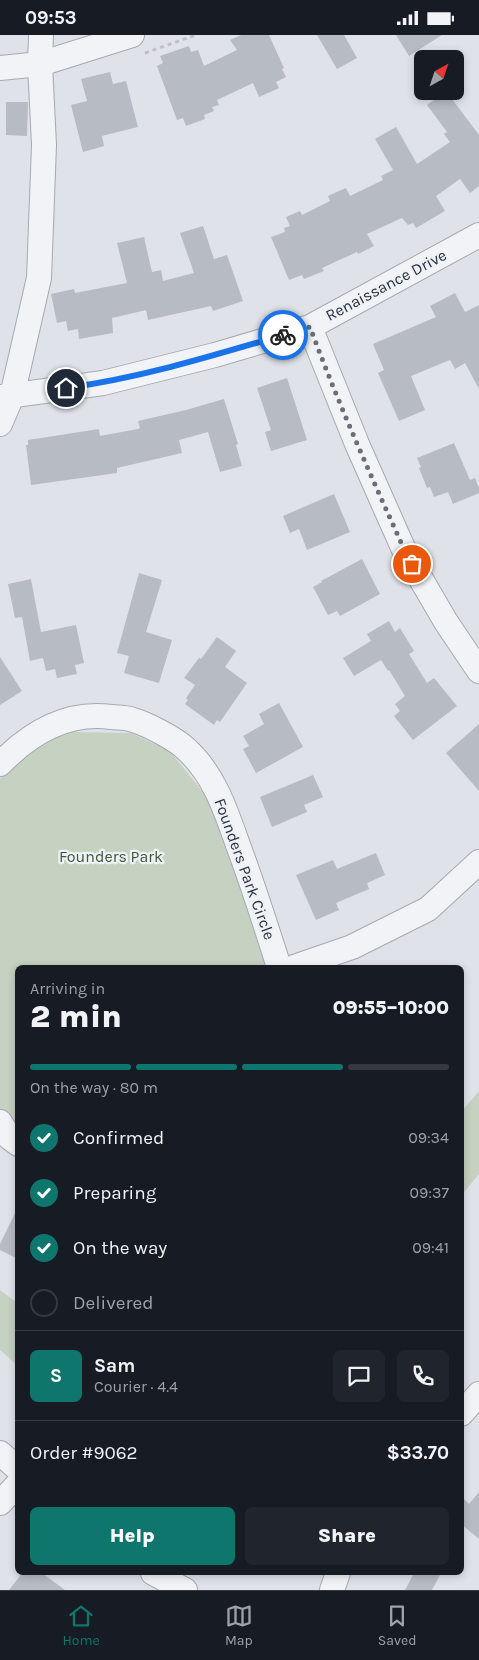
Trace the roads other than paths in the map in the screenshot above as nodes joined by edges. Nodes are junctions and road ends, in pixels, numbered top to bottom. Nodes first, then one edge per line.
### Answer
1 (41, 35) edge
2 (132, 35) edge
3 (40, 63) junction
4 (0, 68) edge
5 (479, 235) edge
6 (310, 327) junction
7 (6, 397) edge
8 (0, 424) edge
9 (479, 671) edge
10 (0, 764) edge
11 (479, 861) edge
12 (278, 965) edge
13 (300, 965) edge
14 (0, 1122) edge
15 (15, 1141) edge
16 (479, 1394) edge
17 (464, 1412) edge
18 (0, 1453) edge
19 (15, 1466) edge
20 (15, 1487) edge
21 (0, 1503) edge
22 (157, 1575) edge
23 (337, 1575) edge
24 (184, 1590) edge
25 (332, 1590) edge

1 - 3 street
2 - 3 street
3 - 4 street
3 - 7 street
5 - 6 street, Renaissance Drive
6 - 7 street, Renaissance Drive
6 - 9 street
7 - 8 street
10 - 12 street, Founders Park Circle
11 - 13 street
14 - 15 street
16 - 17 street
18 - 19 street
20 - 21 street
22 - 24 street
23 - 25 street

